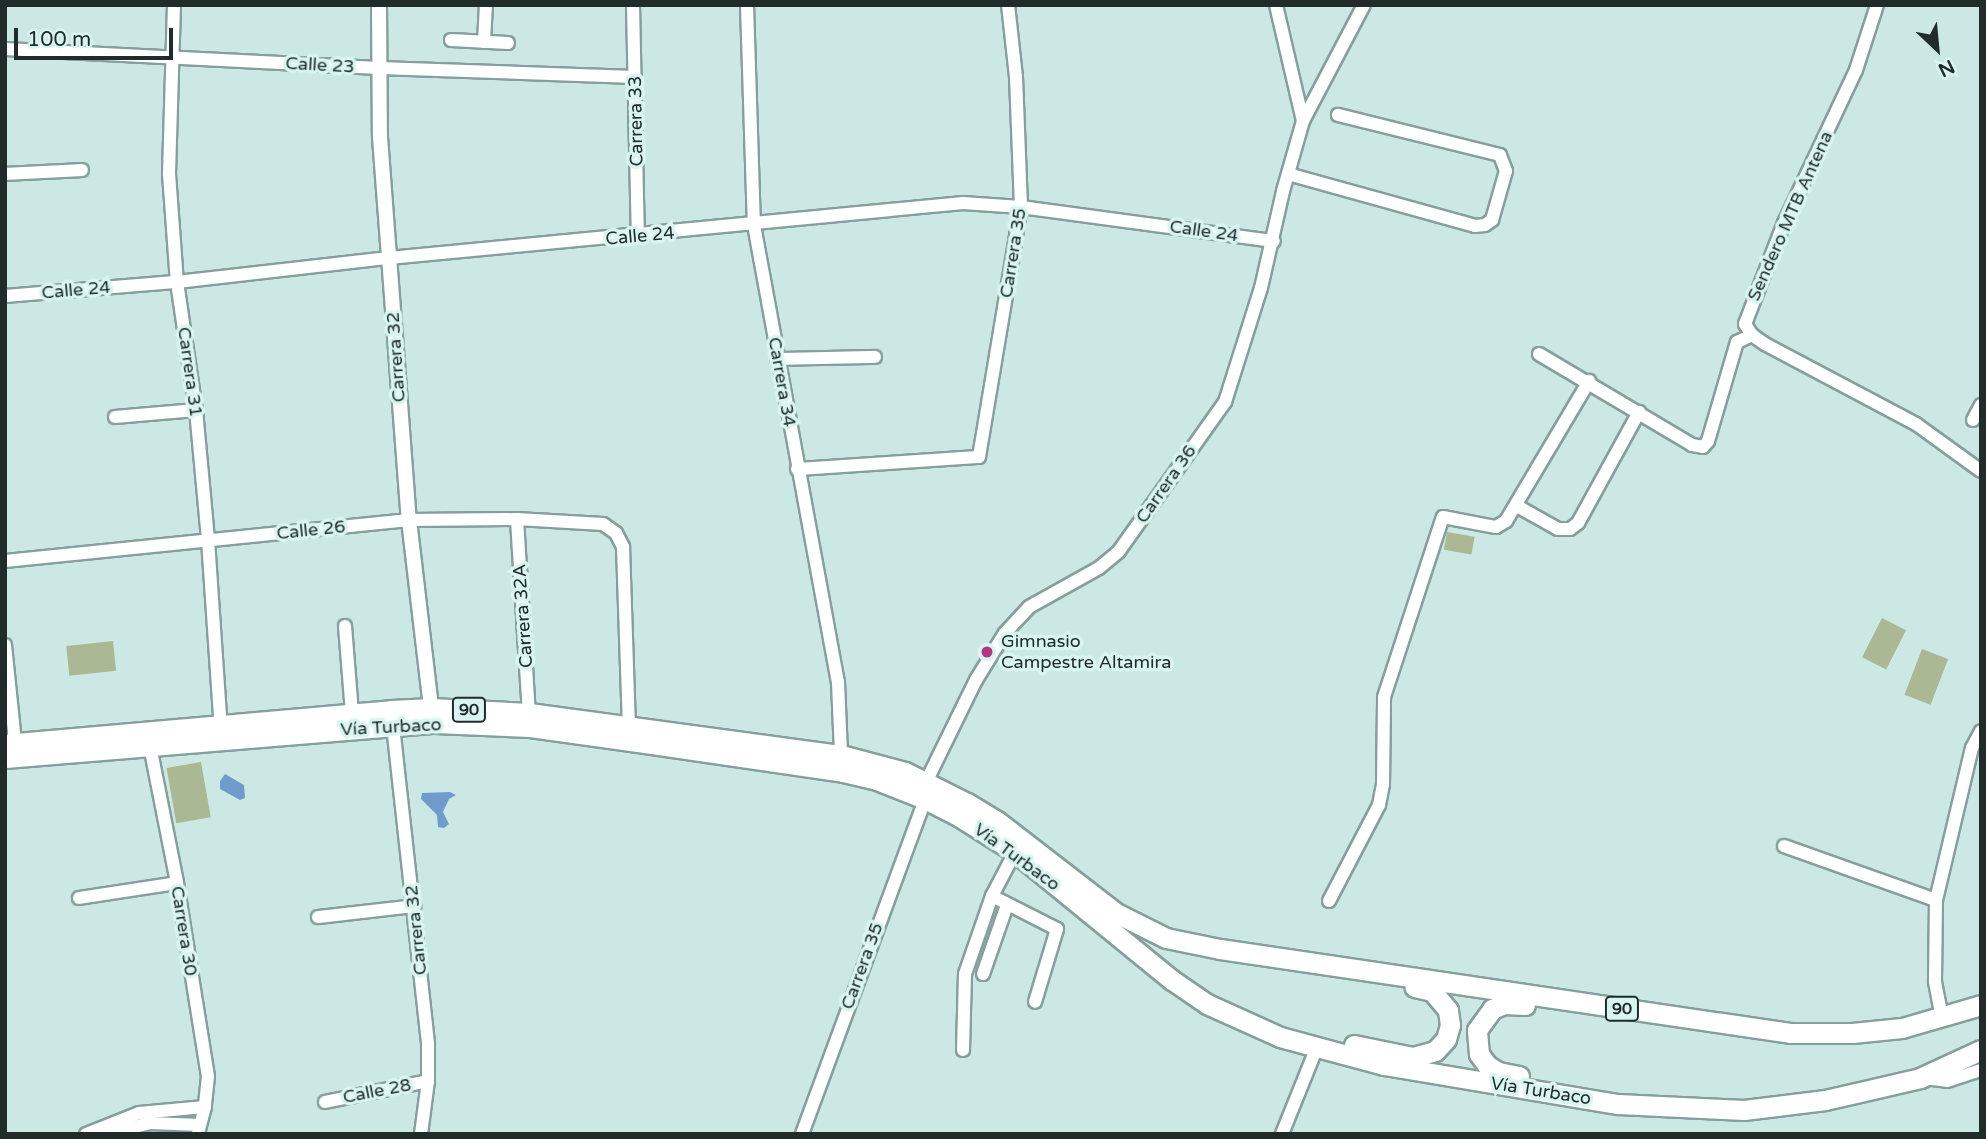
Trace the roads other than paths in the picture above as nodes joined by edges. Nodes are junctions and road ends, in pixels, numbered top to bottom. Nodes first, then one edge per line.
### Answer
1 (174, 5) edge
2 (379, 5) edge
3 (486, 5) edge
4 (633, 5) edge
5 (747, 5) edge
6 (1008, 5) edge
7 (1276, 5) edge
8 (1364, 5) edge
9 (1877, 5) edge
10 (451, 40) dead end
11 (484, 42) junction
12 (508, 43) dead end
13 (5, 49) edge
14 (173, 57) junction
15 (379, 68) junction
16 (635, 77) junction
17 (1338, 114) dead end
18 (1303, 121) junction
19 (82, 170) dead end
20 (5, 174) edge
21 (1288, 174) junction
22 (1021, 207) junction
23 (754, 225) junction
24 (638, 236) junction
25 (1273, 241) junction
26 (388, 258) junction
27 (177, 282) junction
28 (5, 296) edge
29 (1752, 335) junction
30 (1539, 354) dead end
31 (875, 357) dead end
32 (778, 359) junction
33 (1588, 381) junction
34 (1981, 405) edge
35 (196, 410) junction
36 (1639, 412) junction
37 (115, 417) dead end
38 (1973, 420) dead end
39 (797, 469) junction
40 (1981, 471) edge
41 (1517, 506) junction
42 (517, 519) junction
43 (409, 520) junction
44 (208, 540) junction
45 (5, 561) edge
46 (345, 626) dead end
47 (5, 645) edge
48 (431, 708) junction
49 (352, 713) junction
50 (529, 713) junction
51 (393, 726) junction
52 (629, 727) junction
53 (1981, 731) edge
54 (221, 732) junction
55 (148, 737) junction
56 (9, 748) edge
57 (841, 755) junction
58 (925, 790) junction
59 (1784, 846) dead end
60 (1015, 852) junction
61 (177, 883) junction
62 (992, 896) junction
63 (79, 898) dead end
64 (1936, 900) junction
65 (1329, 901) dead end
66 (1007, 905) junction
67 (414, 906) junction
68 (318, 917) dead end
69 (1262, 957) junction
70 (983, 974) dead end
71 (1035, 1002) dead end
72 (1981, 1005) edge
73 (1620, 1009) junction
74 (1942, 1018) junction
75 (1280, 1037) junction
76 (1317, 1047) junction
77 (963, 1050) dead end
78 (1981, 1050) edge
79 (1981, 1070) edge
80 (1920, 1077) junction
81 (428, 1081) junction
82 (325, 1102) dead end
83 (1618, 1104) junction
84 (205, 1107) junction
85 (199, 1129) edge
86 (86, 1134) edge
87 (107, 1134) edge
88 (421, 1134) edge
89 (802, 1134) edge
90 (1282, 1134) edge

1 - 14 street, Carrera 31
2 - 15 street, Carrera 32
3 - 11 street
4 - 16 street, Carrera 33
5 - 23 street, Carrera 34
6 - 22 street, Carrera 35
7 - 18 street
8 - 18 street
9 - 29 street, Sendero MTB Antena
10 - 11 street
11 - 12 street
13 - 14 street, Calle 23
14 - 15 street, Calle 23
14 - 27 street, Carrera 31
15 - 16 street, Calle 23
15 - 26 street, Carrera 32
16 - 24 street, Carrera 33
17 - 21 street
18 - 21 street, Carrera 36
19 - 20 street
21 - 25 street, Carrera 36
22 - 23 street, Calle 24
22 - 25 street, Calle 24
22 - 39 street, Carrera 35
23 - 24 street, Calle 24
23 - 32 street, Carrera 34
24 - 26 street, Calle 24
25 - 58 street, Carrera 36
26 - 27 street, Calle 24
26 - 43 street, Carrera 32
27 - 28 street, Calle 24
27 - 35 street, Carrera 31
29 - 36 street
29 - 40 street
30 - 33 street
31 - 32 street
32 - 39 street, Carrera 34
33 - 36 street
33 - 41 street
34 - 38 street
35 - 37 street
35 - 44 street, Carrera 31
36 - 41 street
39 - 57 street, Carrera 34
41 - 65 street
42 - 43 street, Calle 26
42 - 50 street, Carrera 32A
42 - 52 street, Calle 26
43 - 44 street, Calle 26
43 - 48 street, Carrera 32
44 - 45 street, Calle 26
44 - 54 street, Carrera 31
46 - 49 street
47 - 56 street
48 - 49 highway, Vía Turbaco / 90
48 - 50 highway, Vía Turbaco / 90
49 - 54 highway, Vía Turbaco / 90
50 - 52 highway, Vía Turbaco / 90
51 - 54 highway, Vía Turbaco / 90
51 - 58 highway, Vía Turbaco / 90
51 - 67 street, Carrera 32
52 - 57 highway, Vía Turbaco / 90
53 - 64 street
54 - 55 highway, Vía Turbaco / 90
55 - 56 highway, Vía Turbaco / 90
55 - 61 street, Carrera 30
57 - 58 highway, Vía Turbaco / 90
58 - 60 highway, Vía Turbaco / 90
58 - 69 highway, Vía Turbaco / 90
58 - 89 street, Carrera 35
59 - 64 street
60 - 62 street
60 - 75 highway, Vía Turbaco / 90
61 - 63 street
61 - 84 street, Carrera 30
62 - 66 street
62 - 77 street
64 - 74 street
66 - 70 street
66 - 71 street
67 - 68 street
67 - 81 street, Carrera 32
69 - 73 highway, Vía Turbaco / 90
69 - 75 highway
72 - 74 highway, Vía Turbaco / 90
73 - 74 highway, Vía Turbaco / 90
73 - 83 highway
75 - 76 highway, Vía Turbaco / 90
76 - 83 highway, Vía Turbaco / 90
76 - 90 street
78 - 80 highway, Vía Turbaco / 90
79 - 80 street
80 - 83 highway, Vía Turbaco / 90
81 - 82 street, Calle 28
81 - 88 street, Carrera 32
84 - 85 street, Carrera 30
84 - 86 street
85 - 87 street

